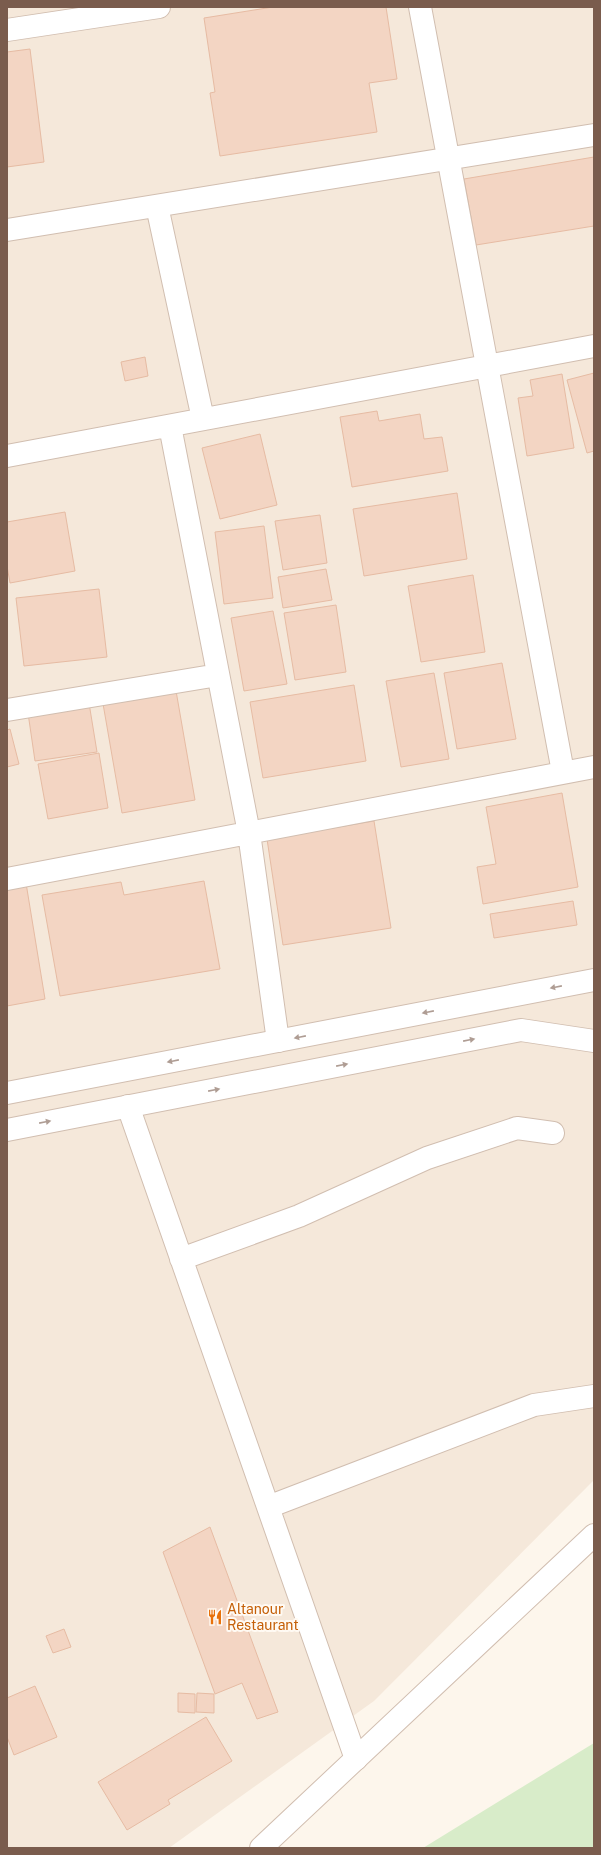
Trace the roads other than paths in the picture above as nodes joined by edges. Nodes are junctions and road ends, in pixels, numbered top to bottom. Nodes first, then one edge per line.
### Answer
1 (159, 7) edge
2 (420, 7) edge
3 (7, 30) edge
4 (594, 135) edge
5 (448, 158) junction
6 (157, 206) junction
7 (7, 230) edge
8 (594, 346) edge
9 (487, 366) junction
10 (203, 419) junction
11 (170, 426) junction
12 (7, 456) edge
13 (218, 675) junction
14 (7, 710) edge
15 (594, 767) edge
16 (563, 772) junction
17 (249, 833) junction
18 (7, 879) edge
19 (594, 980) edge
20 (278, 1041) junction
21 (594, 1041) edge
22 (7, 1093) edge
23 (128, 1106) junction
24 (7, 1130) edge
25 (553, 1133) dead end
26 (181, 1259) junction
27 (594, 1396) edge
28 (268, 1507) junction
29 (594, 1535) edge
30 (356, 1759) junction
31 (261, 1848) edge

1 - 3 street
2 - 5 street
4 - 5 street
5 - 6 street
5 - 9 street
6 - 7 street
6 - 10 street
8 - 9 street
9 - 10 street
9 - 16 street
10 - 11 street
11 - 12 street
11 - 13 street
13 - 14 street
13 - 17 street
15 - 16 street
16 - 17 street
17 - 18 street
17 - 20 street
19 -> 20 street
20 -> 22 street
23 -> 21 street
24 -> 23 street
23 - 26 street
25 - 26 street
26 - 28 street
27 - 28 street
28 - 30 street
29 - 30 street
30 - 31 street

